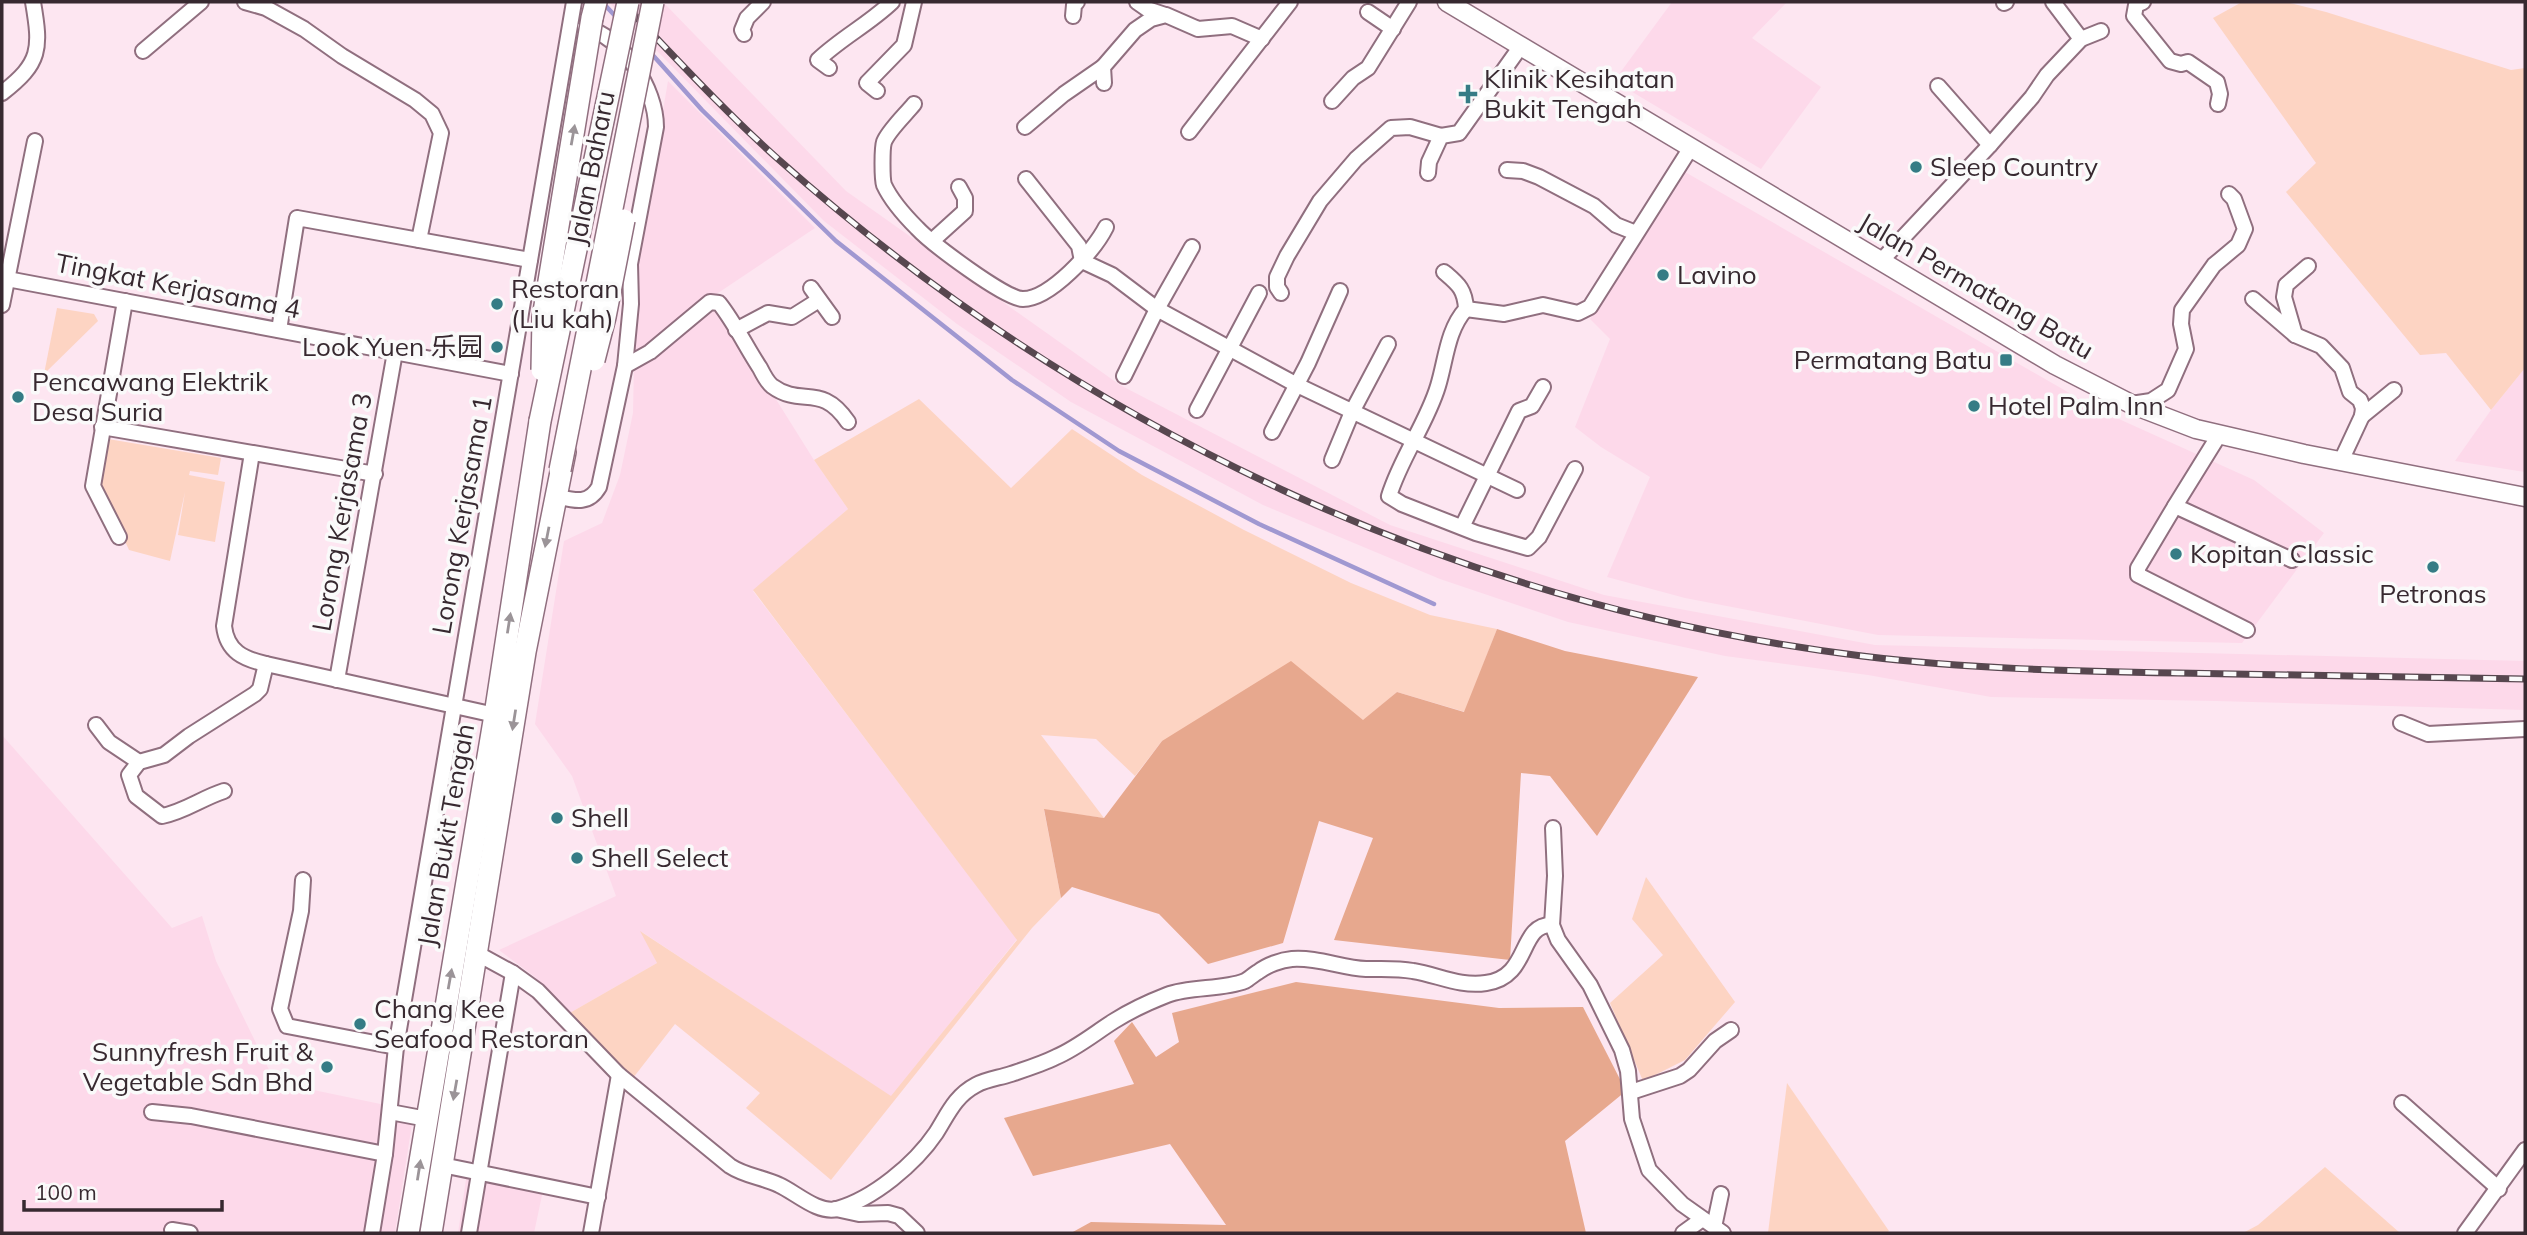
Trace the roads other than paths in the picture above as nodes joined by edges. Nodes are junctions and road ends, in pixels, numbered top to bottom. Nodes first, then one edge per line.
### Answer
1 (33, 2) edge
2 (201, 2) edge
3 (245, 2) edge
4 (574, 2) edge
5 (596, 2) edge
6 (628, 2) edge
7 (653, 2) edge
8 (666, 2) edge
9 (763, 2) edge
10 (892, 2) edge
11 (914, 2) edge
12 (1077, 2) edge
13 (1137, 2) edge
14 (1290, 2) edge
15 (1409, 2) edge
16 (1447, 2) edge
17 (2053, 2) edge
18 (2143, 2) edge
19 (1368, 12) dead end
20 (1166, 15) junction
21 (1073, 16) dead end
22 (570, 26) junction
23 (1393, 29) junction
24 (2101, 31) dead end
25 (744, 34) dead end
26 (1262, 39) junction
27 (2081, 39) junction
28 (1521, 46) junction
29 (143, 51) dead end
30 (1103, 67) junction
31 (829, 68) dead end
32 (1104, 83) dead end
33 (1938, 86) dead end
34 (877, 91) dead end
35 (2, 93) edge
36 (1332, 101) dead end
37 (915, 104) dead end
38 (2218, 104) dead end
39 (1025, 127) dead end
40 (1189, 132) dead end
41 (1440, 136) junction
42 (35, 141) dead end
43 (1990, 145) junction
44 (1690, 149) junction
45 (1507, 170) dead end
46 (1428, 173) dead end
47 (1026, 179) dead end
48 (959, 187) dead end
49 (2230, 194) dead end
50 (1106, 228) dead end
51 (1636, 233) junction
52 (419, 240) junction
53 (933, 240) junction
54 (1192, 247) dead end
55 (530, 260) junction
56 (1082, 261) junction
57 (1881, 261) junction
58 (2308, 266) dead end
59 (1444, 272) dead end
60 (4, 278) edge
61 (1340, 291) dead end
62 (1259, 293) dead end
63 (1281, 293) dead end
64 (2253, 299) dead end
65 (2, 301) edge
66 (125, 301) junction
67 (1157, 309) junction
68 (1466, 309) junction
69 (832, 317) dead end
70 (279, 330) junction
71 (736, 330) junction
72 (2295, 335) junction
73 (1388, 344) dead end
74 (1231, 348) junction
75 (396, 352) junction
76 (625, 366) junction
77 (511, 374) junction
78 (1124, 376) dead end
79 (1297, 385) junction
80 (1543, 387) dead end
81 (2394, 390) dead end
82 (2131, 404) junction
83 (1197, 410) dead end
84 (1352, 412) junction
85 (2362, 416) junction
86 (540, 421) junction
87 (848, 422) dead end
88 (102, 427) junction
89 (1272, 432) dead end
90 (2219, 435) junction
91 (1412, 440) junction
92 (536, 446) joint
93 (253, 453) junction
94 (1332, 460) dead end
95 (2341, 461) junction
96 (1575, 469) dead end
97 (560, 470) junction
98 (375, 474) junction
99 (1487, 476) junction
100 (1517, 490) dead end
101 (555, 496) junction
102 (2525, 497) edge
103 (2175, 506) junction
104 (1462, 527) junction
105 (119, 537) dead end
106 (2292, 560) dead end
107 (2246, 629) dead end
108 (266, 664) junction
109 (337, 680) junction
110 (454, 706) junction
111 (495, 715) junction
112 (2401, 723) dead end
113 (96, 724) dead end
114 (2525, 729) edge
115 (139, 762) junction
116 (224, 791) dead end
117 (1553, 828) dead end
118 (303, 880) dead end
119 (1552, 925) junction
120 (478, 954) junction
121 (513, 973) junction
122 (1731, 1030) dead end
123 (396, 1047) junction
124 (619, 1075) junction
125 (1631, 1092) junction
126 (2402, 1103) dead end
127 (152, 1112) dead end
128 (390, 1112) junction
129 (427, 1119) junction
130 (2525, 1150) edge
131 (385, 1154) junction
132 (442, 1164) junction
133 (480, 1173) junction
134 (2498, 1189) junction
135 (1721, 1194) dead end
136 (598, 1196) junction
137 (836, 1209) junction
138 (1713, 1227) edge
139 (172, 1230) dead end
140 (190, 1233) edge
141 (372, 1233) edge
142 (408, 1233) edge
143 (431, 1233) edge
144 (469, 1233) edge
145 (591, 1233) edge
146 (918, 1233) edge
147 (1683, 1233) edge
148 (2465, 1233) edge

1 - 35 street
2 - 29 street
3 - 52 street
4 - 22 street, Lorong Kerjasama 1
86 -> 5 highway, bridge
6 - 86 highway, Jalan Baharu, bridge
7 - 97 highway, Jalan Baharu, bridge
8 - 97 highway, bridge
9 - 25 street
10 - 31 street
11 - 34 street
12 - 21 street
13 - 20 street
14 - 26 street
15 - 23 street
16 - 28 main road, Jalan Permatang Batu
17 - 27 street
18 - 38 street
19 - 23 street
20 - 26 street
20 - 30 street
22 - 55 street, Lorong Kerjasama 1
22 - 76 street
23 - 36 street
24 - 27 street
26 - 40 street
27 - 43 street
28 - 41 street
28 - 44 main road, Jalan Permatang Batu
30 - 32 street
30 - 39 street
33 - 43 street
37 - 53 street
41 - 46 street
41 - 63 street
42 - 60 street
43 - 57 street
44 - 51 street
44 - 57 main road, Jalan Permatang Batu
45 - 51 street
47 - 56 street
48 - 53 street
49 - 82 street
50 - 56 street
51 - 68 street
52 - 55 street
52 - 70 street
53 - 56 street
54 - 67 street
55 - 77 street, Lorong Kerjasama 1
56 - 67 street
57 - 82 main road, Jalan Permatang Batu
58 - 72 street
59 - 68 street
60 - 65 street
60 - 66 street, Tingkat Kerjasama 4
61 - 79 street
62 - 74 street
64 - 72 street
66 - 70 street, Tingkat Kerjasama 4
66 - 88 street
67 - 74 street
67 - 78 street
68 - 91 street
69 - 71 street
70 - 75 street, Tingkat Kerjasama 4
71 - 76 street
71 - 87 street
72 - 85 street
73 - 84 street
74 - 79 street
74 - 83 street
75 - 77 street, Tingkat Kerjasama 4
75 - 98 street, Lorong Kerjasama 3
76 - 101 street
77 - 110 street, Lorong Kerjasama 1
79 - 84 street
79 - 89 street
80 - 99 street
81 - 85 street
82 - 90 main road, Jalan Permatang Batu
84 - 91 street
84 - 94 street
85 - 95 street
86 - 92 highway, Jalan Baharu
88 - 93 street
88 - 105 street
90 - 95 main road, Jalan Permatang Batu
90 - 103 street
91 - 99 street
91 - 104 street
111 -> 92 highway, Jalan Bukit Tengah
93 - 98 street
93 - 108 street
95 - 102 main road, Jalan Permatang Batu
96 - 104 street
97 - 101 highway, Jalan Bukit Tengah
98 - 109 street, Lorong Kerjasama 3
99 - 100 street
99 - 104 street
101 -> 120 highway, Jalan Bukit Tengah
103 - 106 street
103 - 107 street
108 - 109 street
108 - 115 street
109 - 110 street
110 - 111 street
110 - 123 street, Lorong Kerjasama 1
129 -> 111 highway, Jalan Bukit Tengah
112 - 114 street
113 - 115 street
115 - 116 street
117 - 119 street
118 - 123 street
119 - 125 street
119 - 137 street
120 - 121 street
120 -> 132 highway, Jalan Bukit Tengah
121 - 124 street
121 - 133 street
122 - 125 street
123 - 128 street, Lorong Kerjasama 1
124 - 136 street
124 - 137 street
125 - 138 street
126 - 134 street
127 - 131 street
128 - 129 street
128 - 131 street, Lorong Kerjasama 1
142 -> 129 highway, Jalan Bukit Tengah
130 - 134 street
131 - 141 street, Lorong Kerjasama 1
132 - 133 street
132 - 143 highway, Jalan Bukit Tengah
133 - 136 street
133 - 144 street
134 - 148 street
135 - 138 street
136 - 145 street
137 - 146 street
138 - 147 street
139 - 140 street

